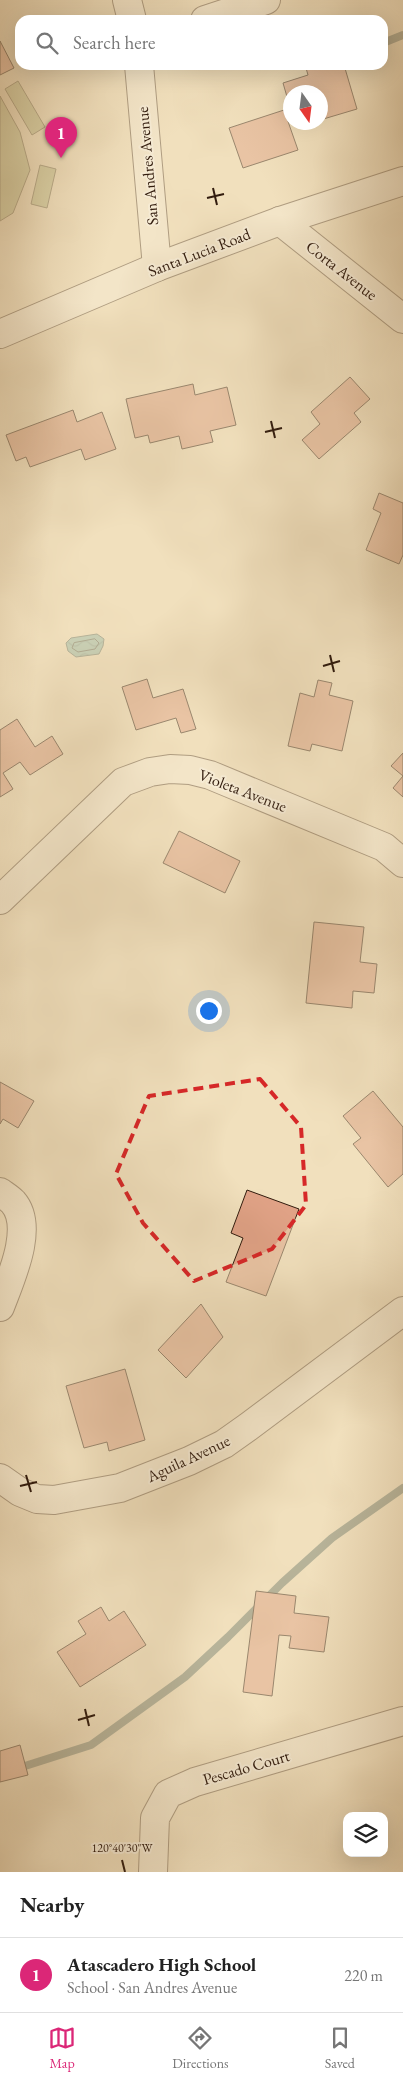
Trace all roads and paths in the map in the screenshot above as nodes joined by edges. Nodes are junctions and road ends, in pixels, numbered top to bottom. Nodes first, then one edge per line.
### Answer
1 (127, 0) edge
2 (266, 0) edge
3 (131, 15) edge
4 (220, 15) edge
5 (139, 70) edge
6 (403, 180) edge
7 (280, 221) junction
8 (157, 267) junction
9 (403, 319) edge
10 (0, 334) edge
11 (403, 862) edge
12 (0, 900) edge
13 (0, 1192) edge
14 (0, 1307) edge
15 (403, 1310) edge
16 (0, 1478) edge
17 (403, 1721) edge
18 (153, 1872) edge

1 - 3 street
2 - 4 street
5 - 8 street, San Andres Avenue
6 - 7 street, Santa Lucia Road
7 - 8 street, Santa Lucia Road
7 - 9 street, Corta Avenue
8 - 10 street, Santa Lucia Road
11 - 12 street, Violeta Avenue
13 - 14 street
15 - 16 street, Aguila Avenue
17 - 18 street, Pescado Court

